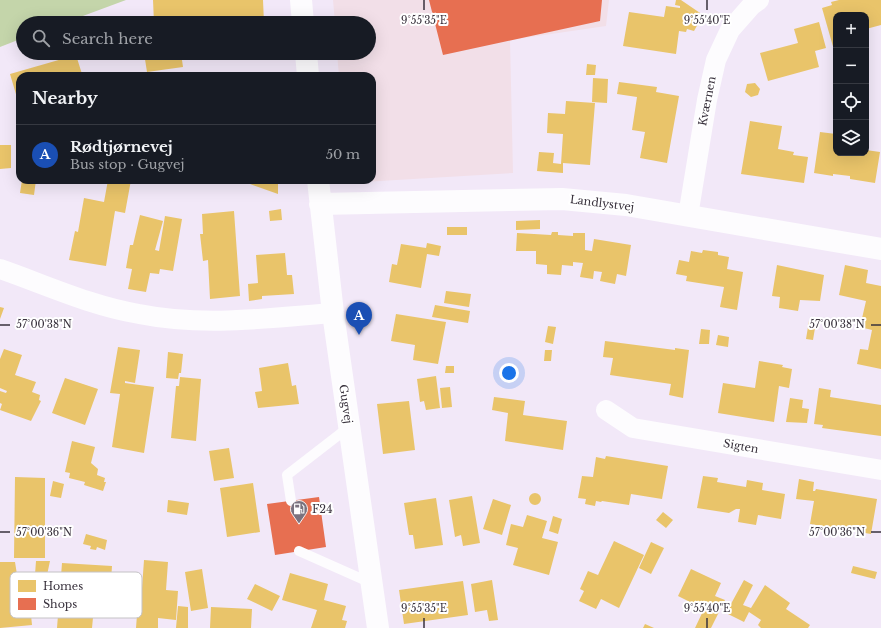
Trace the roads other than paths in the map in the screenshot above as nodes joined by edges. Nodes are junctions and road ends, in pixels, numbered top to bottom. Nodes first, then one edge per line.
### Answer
1 (301, 0) edge
2 (759, 0) edge
3 (302, 16) edge
4 (307, 60) edge
5 (308, 72) edge
6 (318, 184) edge
7 (320, 204) junction
8 (688, 216) junction
9 (881, 249) edge
10 (0, 269) edge
11 (333, 312) junction
12 (606, 410) dead end
13 (349, 427) junction
14 (881, 470) edge
15 (291, 501) dead end
16 (299, 551) dead end
17 (371, 583) junction
18 (378, 628) edge

1 - 3 street
2 - 8 street, Kværnen
4 - 5 street
6 - 7 street, Gugvej
7 - 8 street, Landlystvej
7 - 11 street, Gugvej
8 - 9 street, Landlystvej
10 - 11 street
11 - 13 street, Gugvej
12 - 14 street, Sigten
13 - 15 lane
13 - 17 street, Gugvej
16 - 17 lane
17 - 18 street, Gugvej

